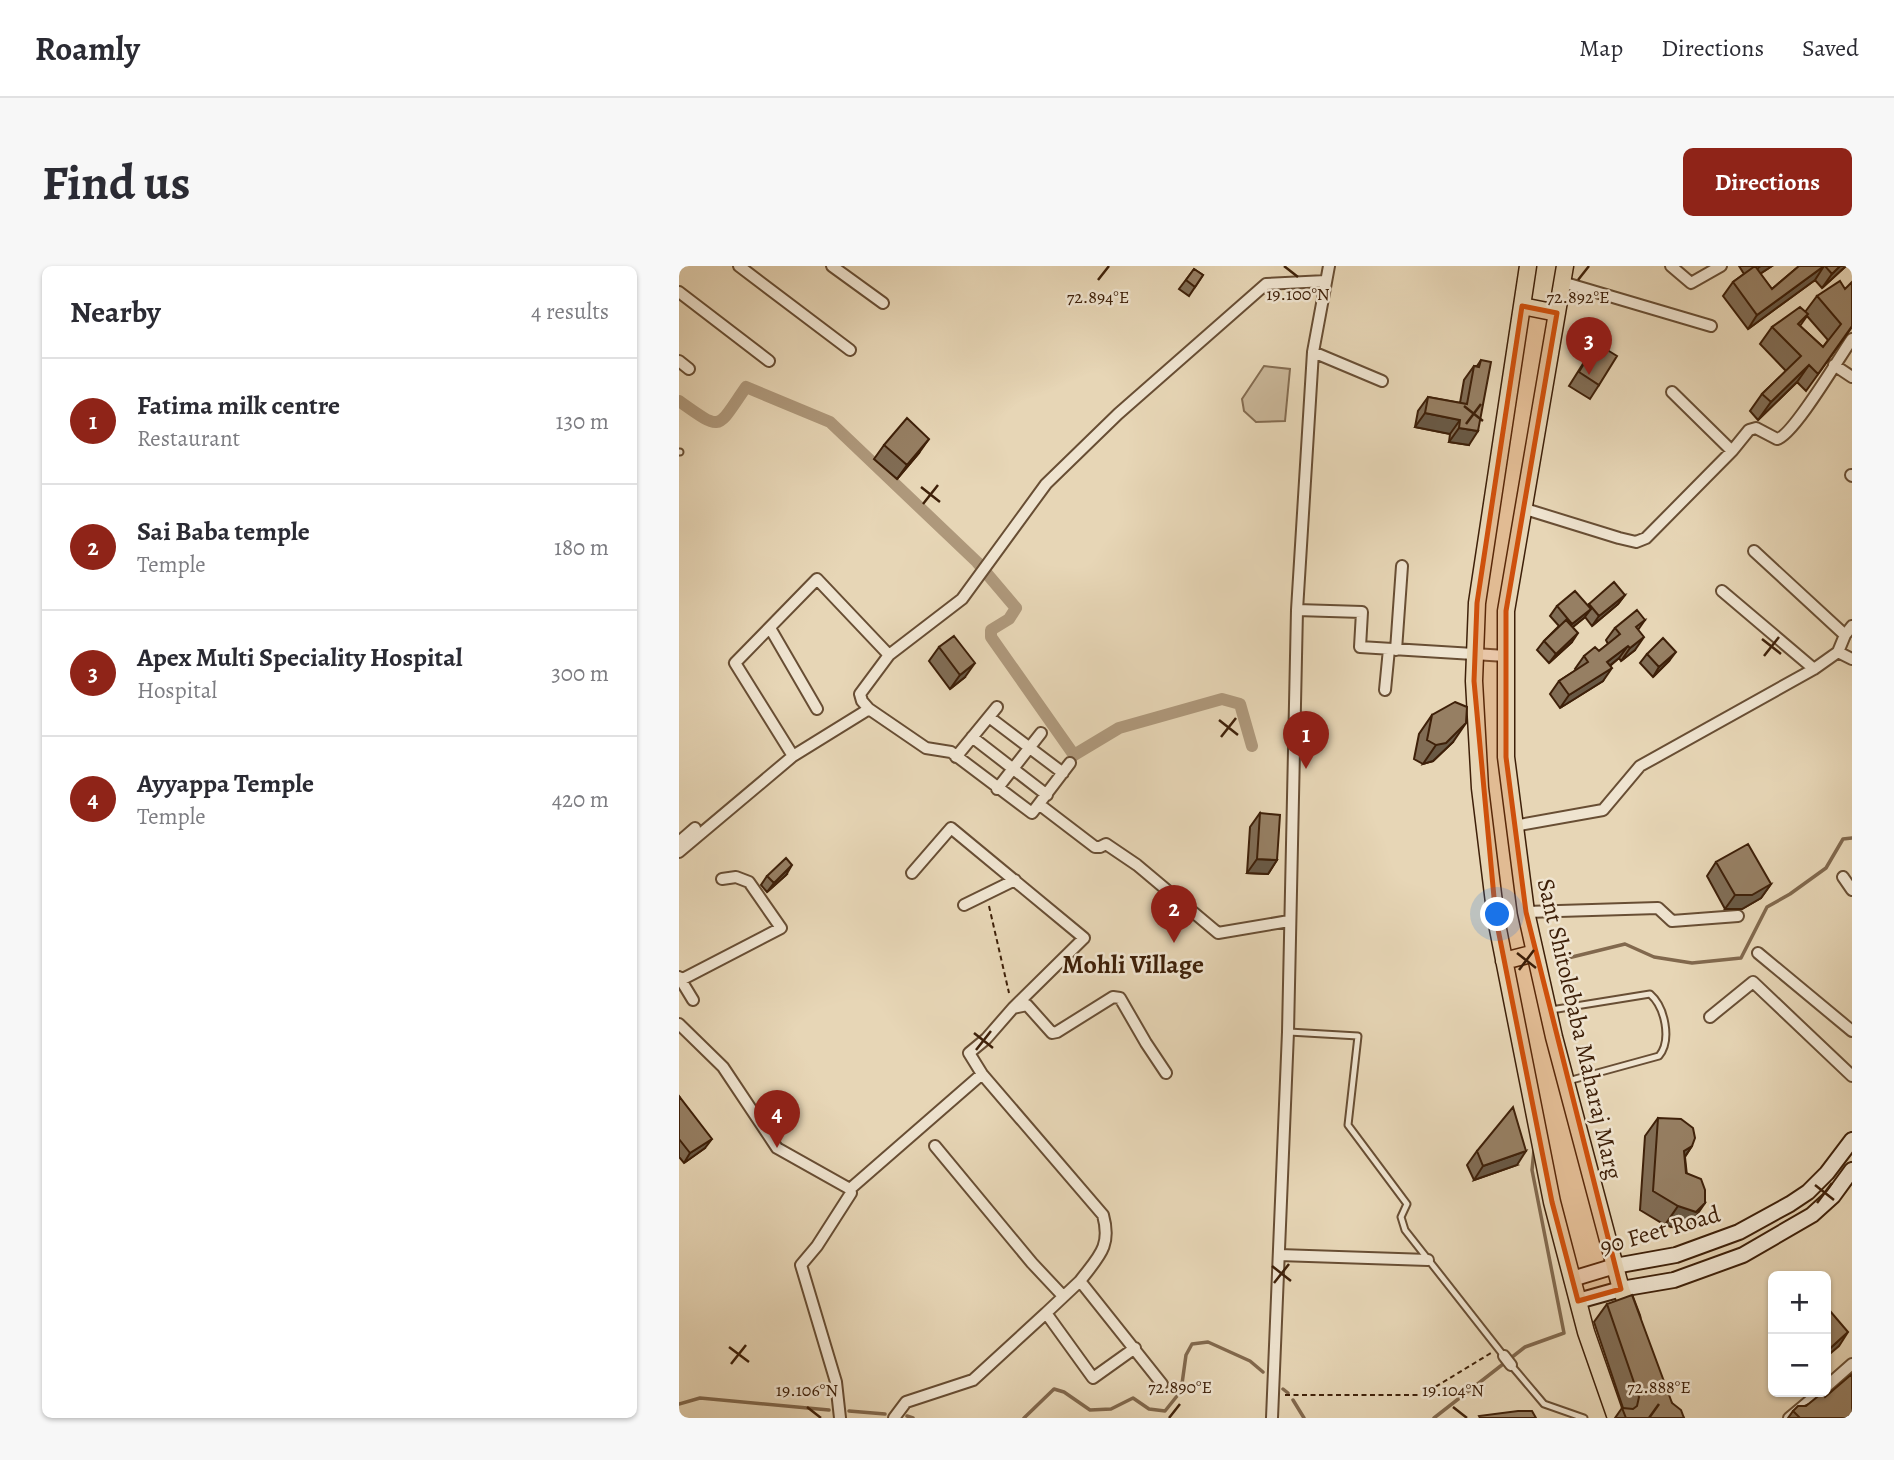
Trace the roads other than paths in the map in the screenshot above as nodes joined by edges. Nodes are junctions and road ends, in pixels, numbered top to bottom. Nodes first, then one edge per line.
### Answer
1 (739, 266) edge
2 (832, 266) edge
3 (1329, 266) edge
4 (1528, 266) edge
5 (1671, 266) edge
6 (1721, 266) edge
7 (1563, 274) edge
8 (1326, 281) junction
9 (679, 292) edge
10 (883, 303) dead end
11 (1522, 306) junction
12 (1557, 313) junction
13 (1711, 326) dead end
14 (1852, 339) edge
15 (850, 350) dead end
16 (1313, 352) junction
17 (679, 361) edge
18 (769, 361) dead end
19 (1835, 365) junction
20 (689, 369) dead end
21 (1852, 377) edge
22 (1382, 381) dead end
23 (1672, 392) dead end
24 (1732, 451) junction
25 (1522, 508) junction
26 (1754, 551) dead end
27 (1402, 566) dead end
28 (1722, 591) dead end
29 (1297, 610) junction
30 (770, 628) junction
31 (1849, 631) edge
32 (1393, 650) junction
33 (1838, 652) junction
34 (889, 655) junction
35 (1475, 655) junction
36 (1506, 656) junction
37 (1852, 659) edge
38 (1814, 669) junction
39 (1385, 690) dead end
40 (997, 707) dead end
41 (817, 709) dead end
42 (869, 709) junction
43 (989, 717) junction
44 (1041, 733) dead end
45 (972, 737) junction
46 (1029, 749) junction
47 (793, 756) junction
48 (956, 757) junction
49 (1070, 763) dead end
50 (1013, 768) junction
51 (1063, 773) junction
52 (997, 789) junction
53 (1043, 800) junction
54 (1514, 826) junction
55 (695, 828) dead end
56 (683, 839) edge
57 (679, 852) edge
58 (912, 873) dead end
59 (1843, 877) dead end
60 (722, 880) dead end
61 (1015, 880) junction
62 (1852, 890) edge
63 (964, 905) dead end
64 (1526, 912) junction
65 (1738, 916) dead end
66 (1289, 921) junction
67 (1535, 953) junction
68 (1758, 953) dead end
69 (1504, 961) junction
70 (679, 979) edge
71 (693, 1000) dead end
72 (1013, 1008) junction
73 (1548, 1011) junction
74 (1710, 1017) dead end
75 (679, 1024) edge
76 (1852, 1031) edge
77 (1288, 1032) junction
78 (1166, 1073) dead end
79 (982, 1074) junction
80 (1852, 1076) edge
81 (1566, 1082) junction
82 (1852, 1140) edge
83 (935, 1146) dead end
84 (1852, 1170) edge
85 (850, 1189) junction
86 (1279, 1255) junction
87 (1428, 1260) junction
88 (1615, 1266) junction
89 (1572, 1279) junction
90 (1080, 1281) junction
91 (1621, 1289) junction
92 (1063, 1296) junction
93 (1578, 1301) junction
94 (1046, 1313) junction
95 (1635, 1327) edge
96 (1135, 1348) junction
97 (1852, 1364) edge
98 (1831, 1383) edge
99 (1161, 1384) dead end
100 (1814, 1397) edge
101 (840, 1418) edge
102 (894, 1418) edge
103 (1272, 1418) edge
104 (1584, 1418) edge
105 (1616, 1418) edge
106 (1790, 1418) edge

1 - 15 street
2 - 10 street
3 - 8 street
4 - 11 main road
5 - 6 street
7 - 12 main road, Sant Shitolebaba Maharaj Marg
7 - 13 street
8 - 16 street
8 - 34 street
9 - 18 street
11 - 12 main road
11 - 35 main road
12 - 25 main road, Sant Shitolebaba Maharaj Marg
14 - 19 street
16 - 22 street
16 - 29 street
17 - 20 street
19 - 21 street
19 - 24 street
23 - 24 street
24 - 25 street
25 - 36 main road, Sant Shitolebaba Maharaj Marg
26 - 31 street
27 - 32 street
28 - 38 street
29 - 32 street
29 - 66 street
30 - 34 street
30 - 41 street
30 - 47 street
31 - 33 street
32 - 35 street
32 - 39 street
33 - 37 street
33 - 38 street
34 - 42 street
35 - 36 street
35 - 69 main road
36 - 54 main road, Sant Shitolebaba Maharaj Marg
38 - 54 street
40 - 43 street
42 - 47 street
42 - 48 street
43 - 45 street
43 - 46 street
44 - 46 street
45 - 48 street
45 - 50 street
46 - 50 street
46 - 51 street
47 - 56 street
48 - 52 street
49 - 51 street
50 - 52 street
50 - 53 street
51 - 53 street
52 - 53 street
53 - 66 street
54 - 64 main road, Sant Shitolebaba Maharaj Marg
55 - 56 street
56 - 57 street
58 - 61 street
59 - 62 street
60 - 70 street
61 - 63 street
61 - 72 street
64 - 65 street
64 - 67 main road, Sant Shitolebaba Maharaj Marg
66 - 77 street
67 - 69 main road
67 - 73 main road, Sant Shitolebaba Maharaj Marg
68 - 76 street
69 - 89 main road
70 - 71 street
72 - 78 street
72 - 79 street
73 - 81 main road, Sant Shitolebaba Maharaj Marg
73 - 81 lane
74 - 80 street
75 - 85 street
77 - 86 street
77 - 87 lane
79 - 85 street
79 - 90 street
81 - 88 main road, Sant Shitolebaba Maharaj Marg
82 - 88 street, 90 Feet Road
83 - 92 street
84 - 91 street, 90 Feet Road
85 - 101 street
86 - 87 street
86 - 103 street
87 - 104 lane
88 - 89 street, 90 Feet Road
88 - 91 main road, Sant Shitolebaba Maharaj Marg
89 - 93 main road
90 - 92 street
90 - 96 street
91 - 93 street, 90 Feet Road
91 - 95 main road, Sant Shitolebaba Maharaj Marg
92 - 94 street
93 - 105 main road
94 - 96 street
94 - 102 street
96 - 99 street
97 - 98 street
100 - 106 street

